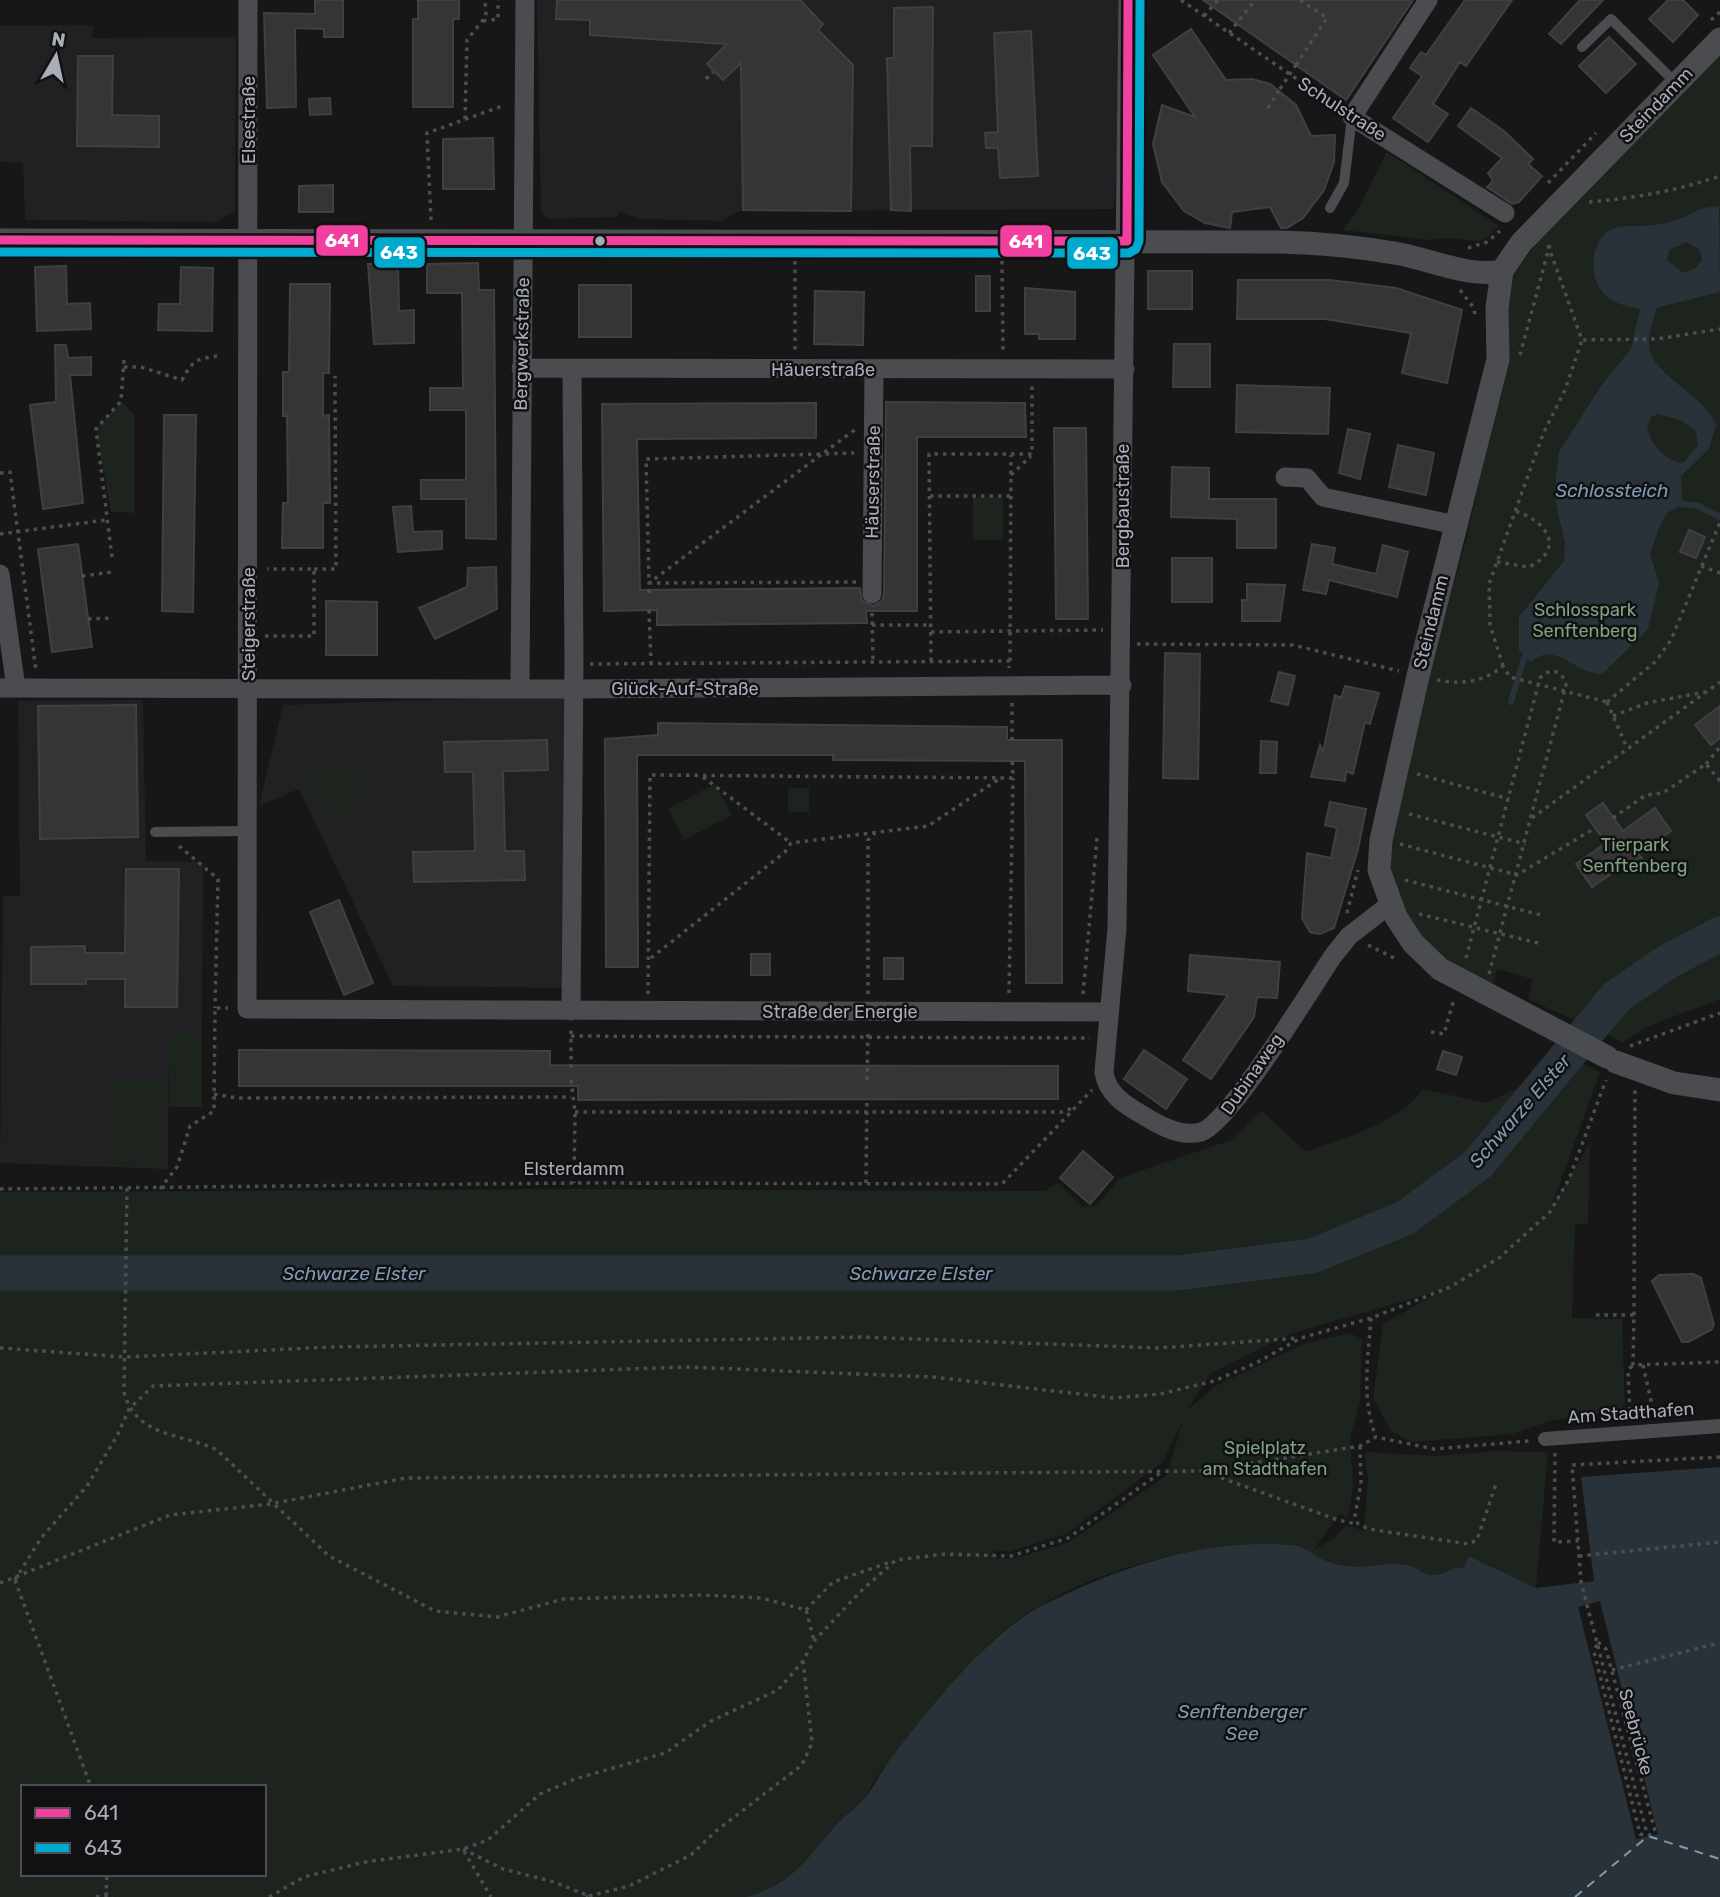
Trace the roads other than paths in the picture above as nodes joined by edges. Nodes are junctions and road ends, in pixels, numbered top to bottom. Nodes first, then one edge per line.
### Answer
1 (248, 0) edge
2 (525, 0) edge
3 (1128, 0) edge
4 (1428, 0) edge
5 (1714, 31) edge
6 (1583, 47) dead end
7 (1677, 84) junction
8 (1352, 117) junction
9 (1329, 208) dead end
10 (1505, 220) road end
11 (250, 239) junction
12 (0, 240) edge
13 (524, 240) junction
14 (1127, 241) junction
15 (1502, 271) junction
16 (521, 368) junction
17 (572, 369) junction
18 (1125, 369) junction
19 (874, 370) junction
20 (1285, 477) dead end
21 (1456, 525) junction
22 (0, 575) edge
23 (872, 594) road end
24 (1122, 685) junction
25 (8, 688) edge
26 (248, 688) junction
27 (520, 688) junction
28 (574, 689) junction
29 (248, 831) junction
30 (158, 832) road end
31 (1398, 908) junction
32 (247, 1009) joint
33 (571, 1011) junction
34 (1108, 1012) junction
35 (1720, 1090) edge
36 (1720, 1426) edge
37 (1550, 1439) road end

1 - 11 street, Elsestraße
2 - 13 street, Bergwerkstraße
3 - 14 street, Bergbaustraße
4 - 8 street
5 - 7 street, Steindamm
6 - 7 lane
7 - 15 street, Steindamm
8 - 9 lane
8 - 10 street, Schulstraße
11 - 12 street
11 - 13 street
11 - 26 street, Steigerstraße
13 - 14 street
13 - 16 street, Bergwerkstraße
14 - 15 street
14 - 18 street, Bergbaustraße
15 - 21 street, Steindamm
16 - 17 street, Häuerstraße
16 - 27 street, Bergwerkstraße
17 - 19 street, Häuerstraße
17 - 28 street
18 - 19 street, Häuerstraße
18 - 24 street, Bergbaustraße
19 - 23 street, Häuserstraße
20 - 21 street
21 - 31 street, Steindamm
22 - 25 street
24 - 28 street, Glück-Auf-Straße
24 - 34 street, Bergbaustraße
25 - 26 street, Glück-Auf-Straße
26 - 27 street, Glück-Auf-Straße
26 - 29 street, Steigerstraße
27 - 28 street, Glück-Auf-Straße
28 - 33 street
29 - 30 lane
29 - 32 street, Steigerstraße
31 - 34 street, Dubinaweg
31 - 35 street, Steindamm
32 - 33 street, Straße der Energie
33 - 34 street, Straße der Energie
36 - 37 street, Am Stadthafen

